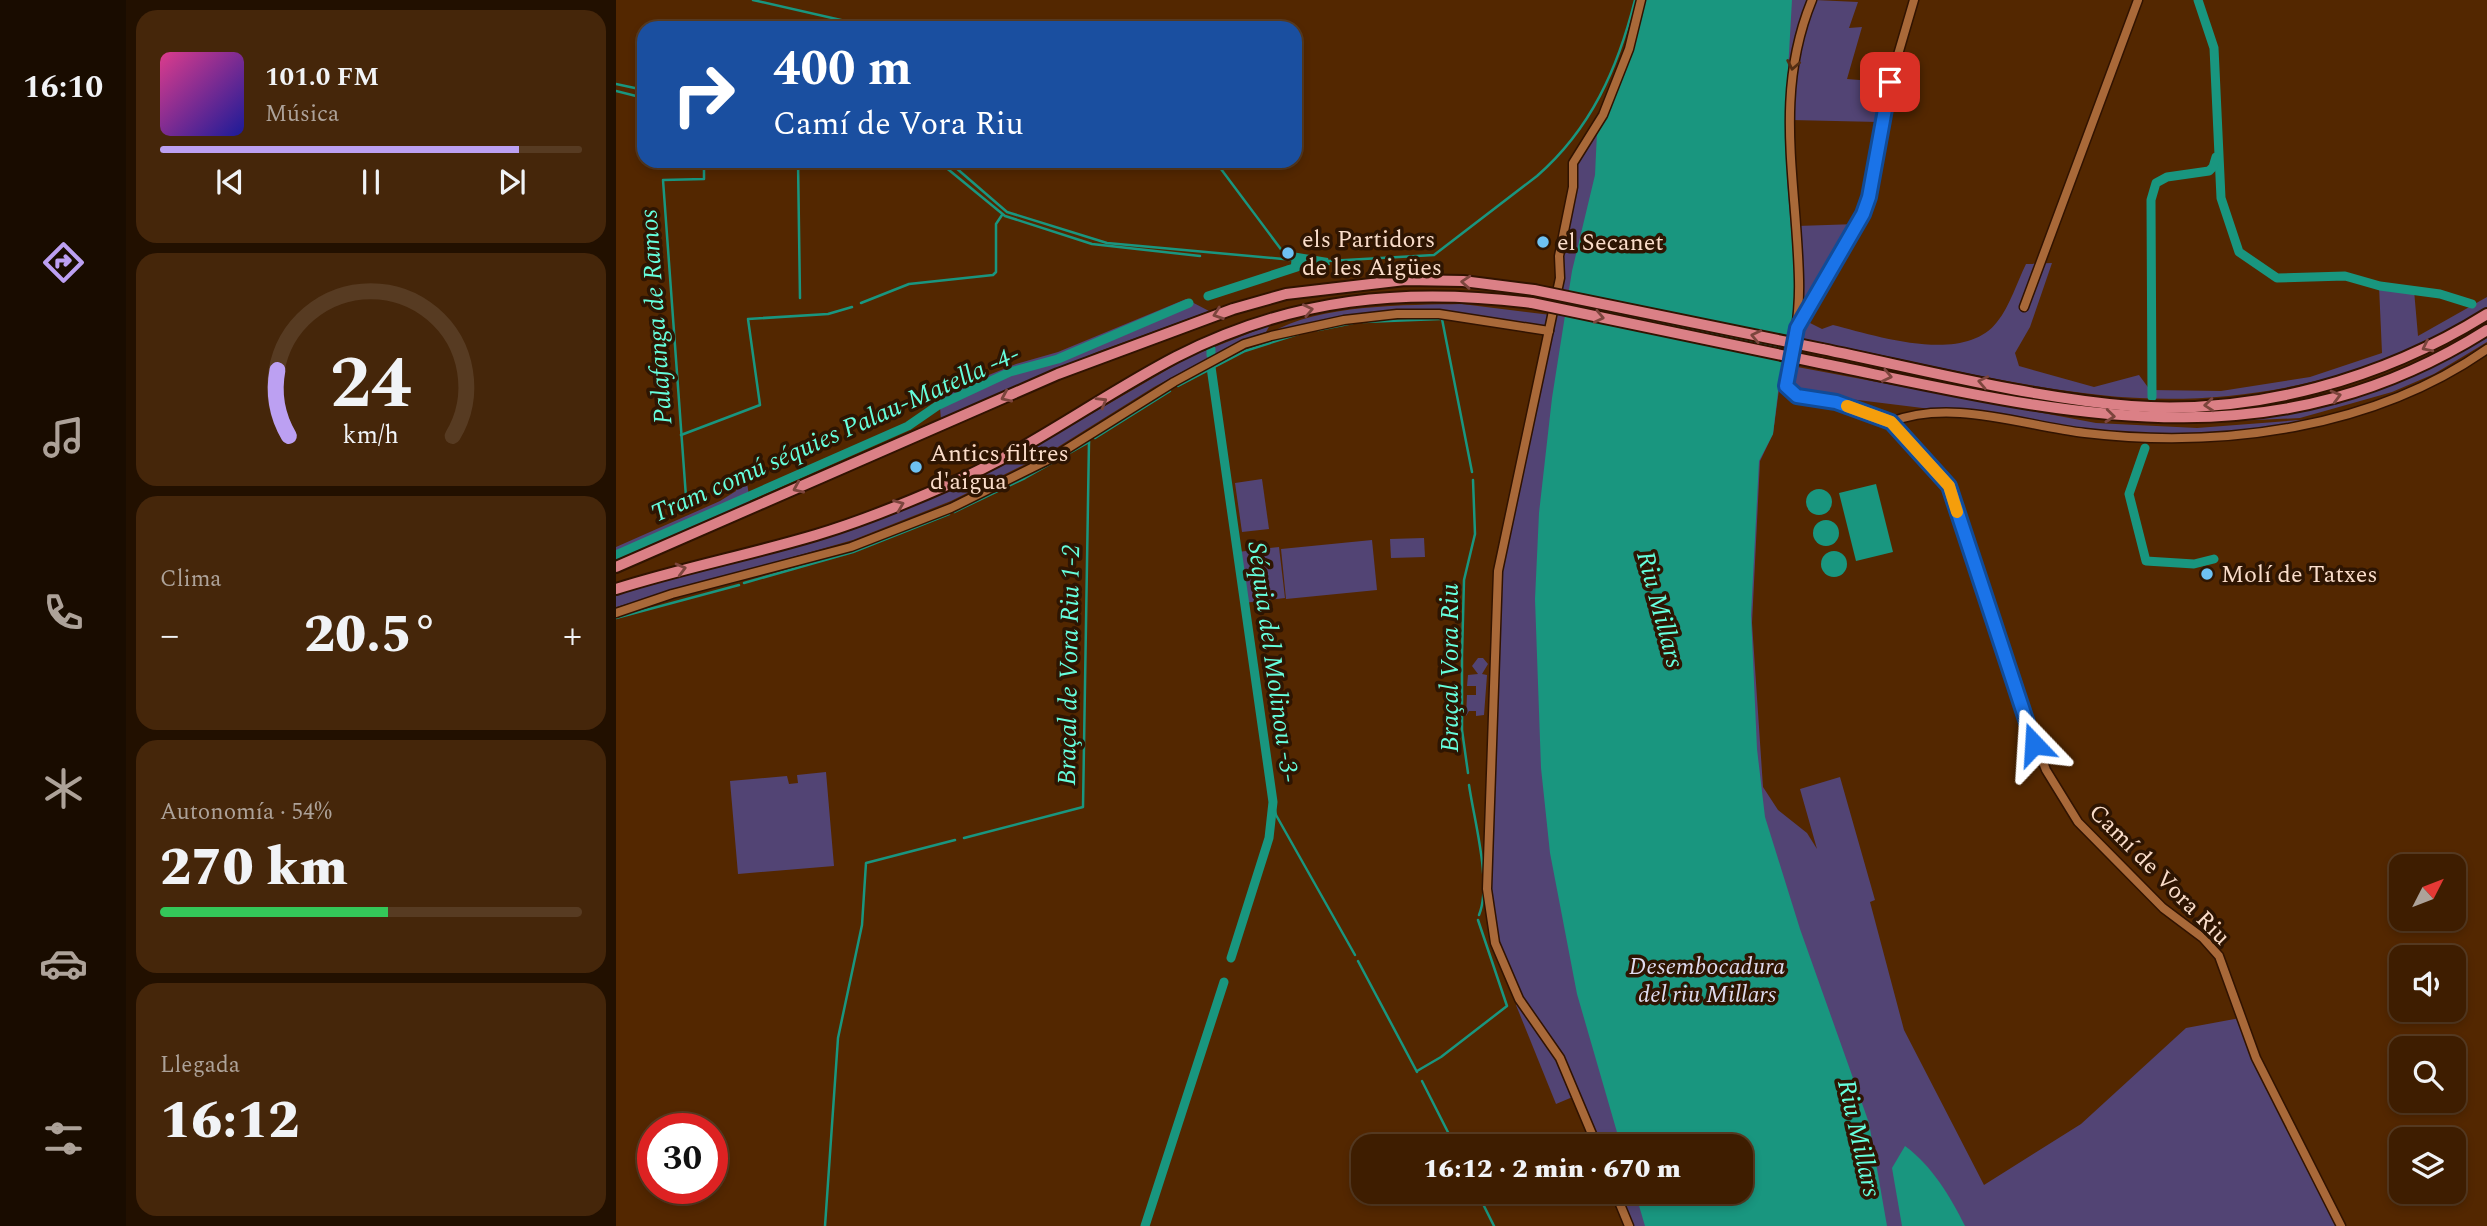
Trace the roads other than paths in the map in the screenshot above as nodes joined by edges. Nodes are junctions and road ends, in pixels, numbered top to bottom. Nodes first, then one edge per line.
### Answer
1 (1642, 0) edge
2 (1812, 0) edge
3 (1914, 0) edge
4 (2138, 0) edge
5 (2024, 307) dead end
6 (2487, 314) edge
7 (1797, 328) junction
8 (2487, 330) edge
9 (1549, 331) junction
10 (2487, 349) edge
11 (1891, 422) junction
12 (616, 567) edge
13 (616, 589) edge
14 (616, 613) edge
15 (1592, 1134) edge
16 (1620, 1204) edge
17 (1629, 1226) edge
18 (2341, 1226) edge

1 - 9 street
2 -> 7 street
3 - 7 street, Camí de Vora Riu
4 - 5 street
6 -> 12 main road, bridge
7 - 11 street, Camí de Vora Riu
13 -> 8 main road, bridge
9 - 14 street
9 - 15 street
10 - 11 street
11 - 18 street, Camí de Vora Riu
16 - 17 street

